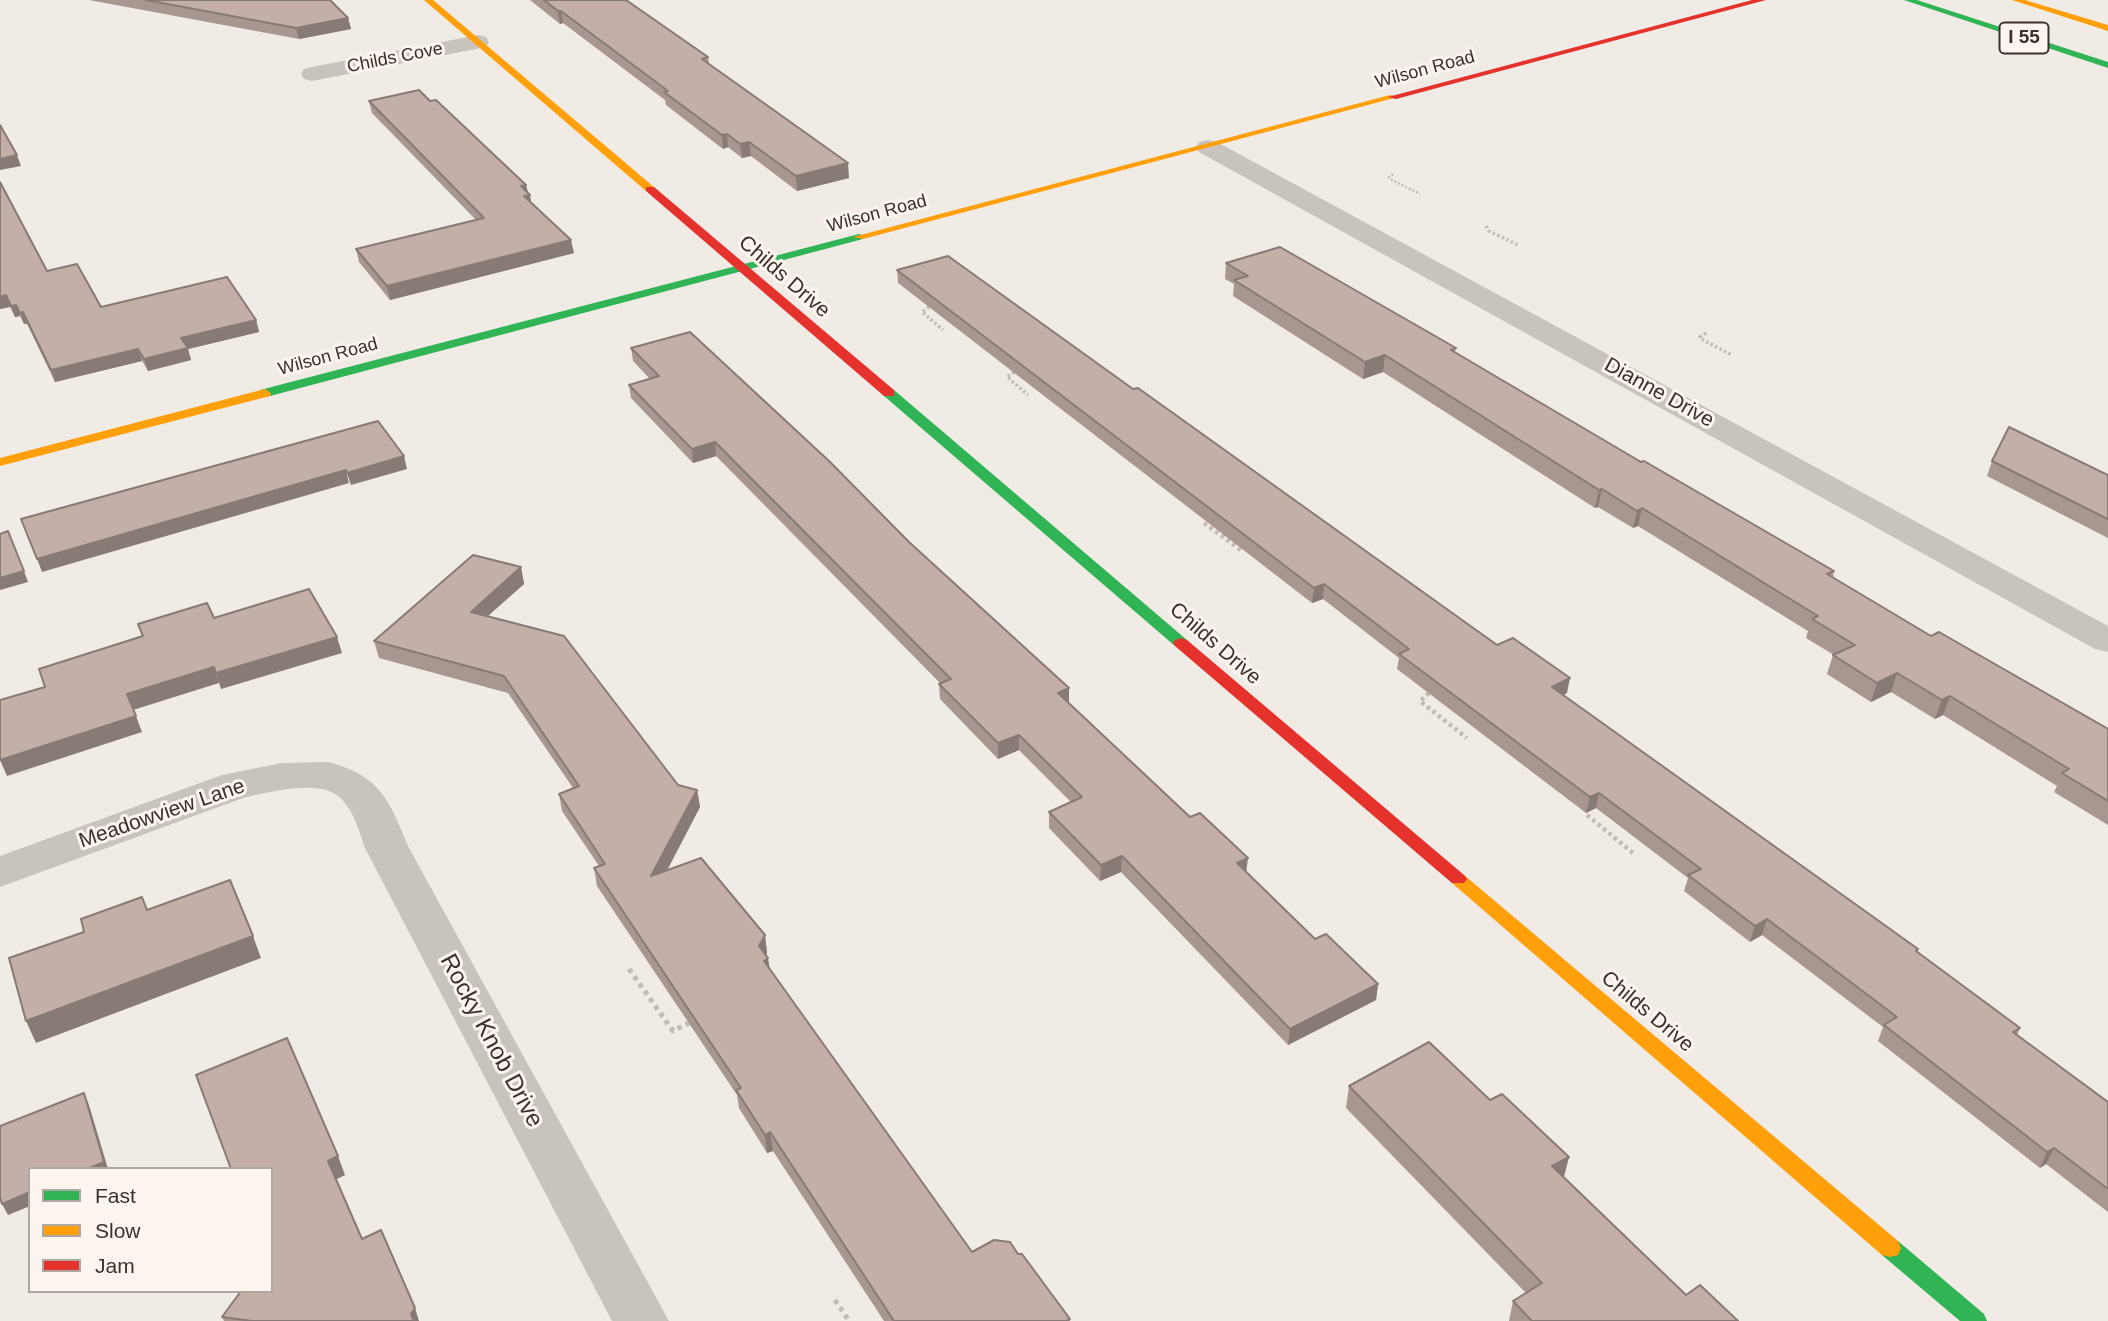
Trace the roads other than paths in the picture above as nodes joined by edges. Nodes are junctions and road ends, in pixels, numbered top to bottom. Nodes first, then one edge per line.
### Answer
1 (428, 0) edge
2 (1762, 0) edge
3 (1908, 0) edge
4 (2016, 0) edge
5 (2108, 28) edge
6 (478, 42) junction
7 (2108, 65) edge
8 (312, 74) dead end
9 (1208, 147) junction
10 (743, 268) junction
11 (0, 462) edge
12 (2108, 641) edge
13 (328, 775) joint
14 (0, 872) edge
15 (641, 1321) edge
16 (1976, 1321) edge

1 - 6 main road, Childs Drive
2 - 9 main road, Wilson Road
3 - 7 main road, I 55
4 - 5 main road, I 55
6 - 8 street, Childs Cove
6 - 10 main road, Childs Drive
9 - 10 main road, Wilson Road
9 - 12 street, Dianne Drive
10 - 11 main road, Wilson Road
10 - 16 main road, Childs Drive
13 - 14 street, Meadowview Lane
13 - 15 street, Rocky Knob Drive

